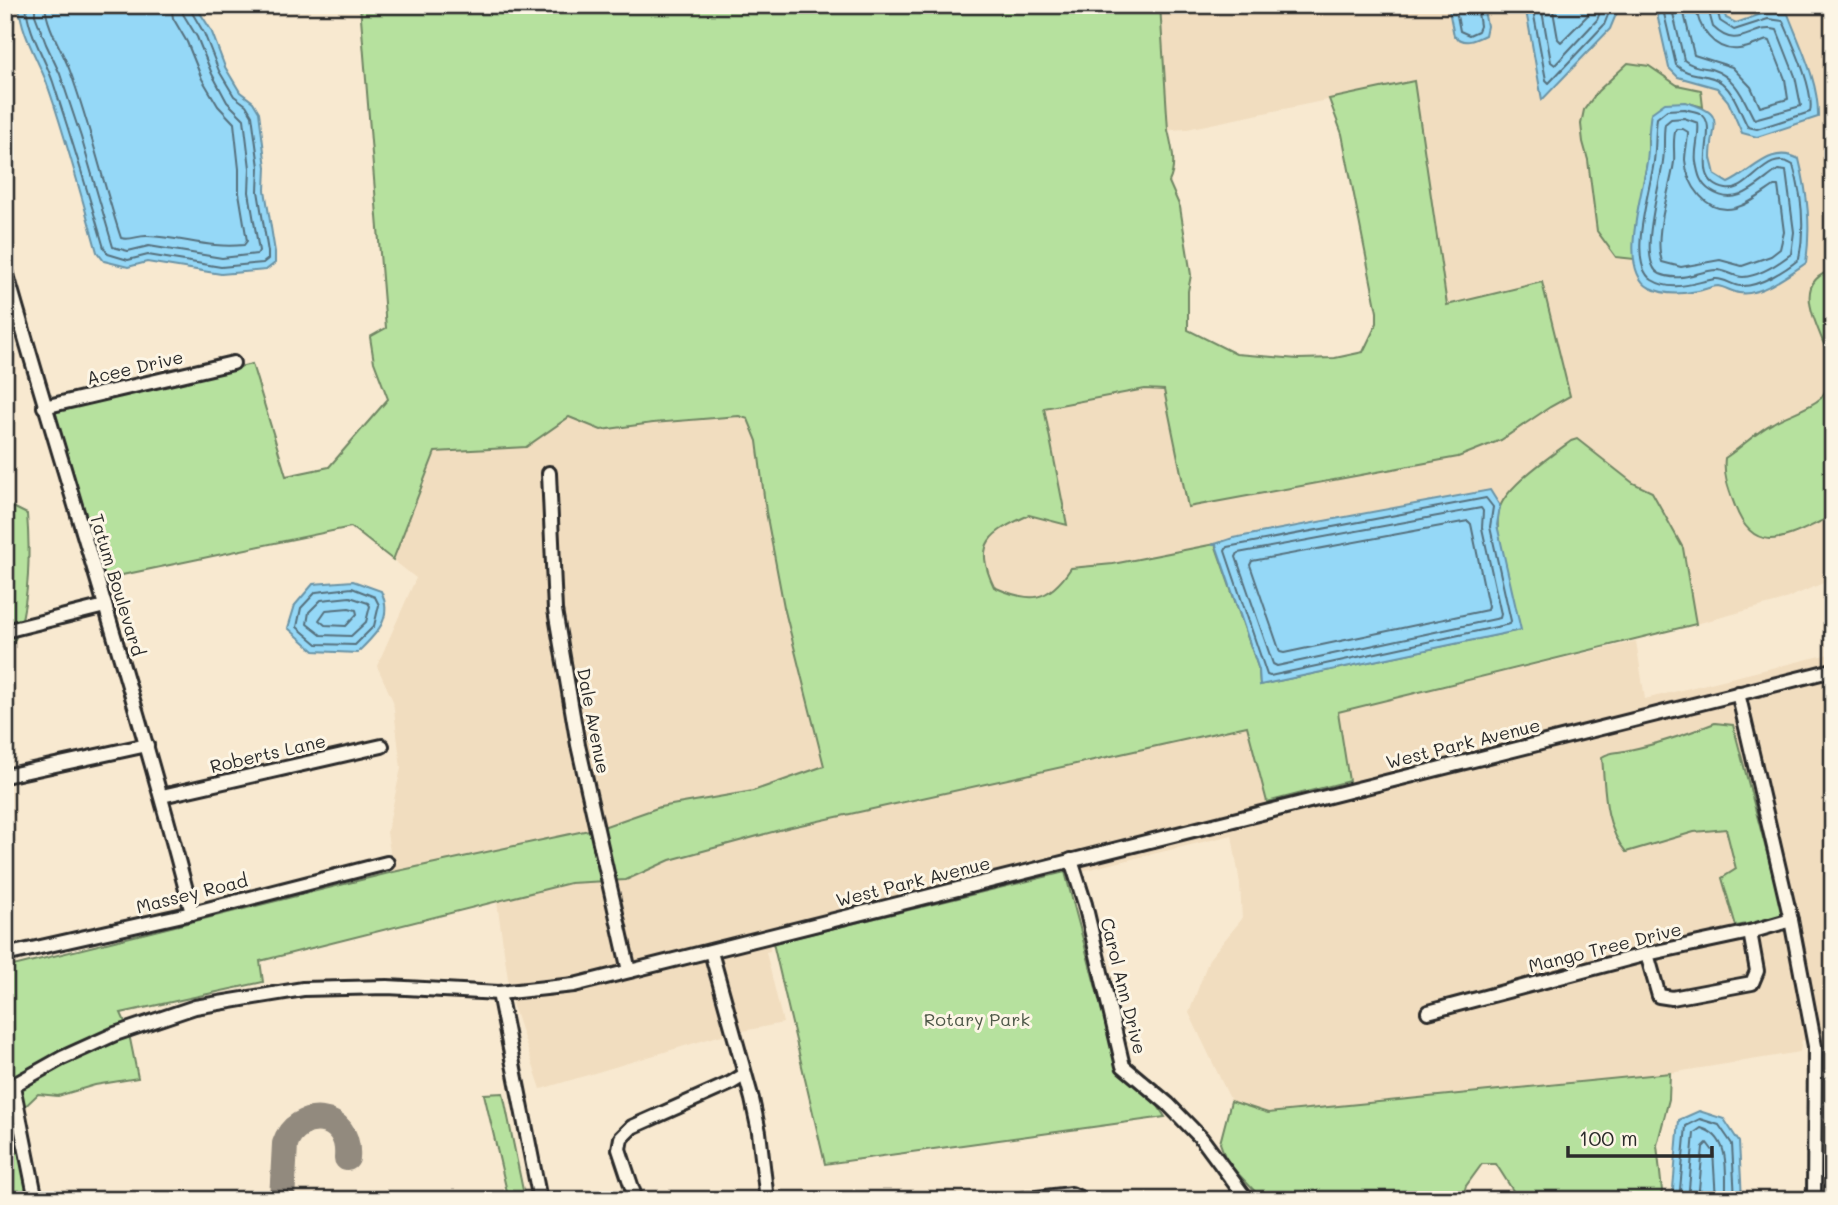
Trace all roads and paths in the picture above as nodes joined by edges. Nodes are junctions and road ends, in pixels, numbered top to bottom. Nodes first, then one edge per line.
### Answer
1 (5, 268) edge
2 (233, 363) dead end
3 (44, 407) junction
4 (548, 473) dead end
5 (105, 606) junction
6 (5, 631) edge
7 (1833, 670) edge
8 (1738, 693) junction
9 (147, 745) junction
10 (382, 747) dead end
11 (5, 776) edge
12 (162, 796) junction
13 (1072, 860) junction
14 (387, 863) dead end
15 (192, 913) junction
16 (1791, 920) junction
17 (1750, 932) junction
18 (711, 952) junction
19 (1647, 954) junction
20 (5, 955) edge
21 (629, 971) junction
22 (499, 993) junction
23 (1428, 1012) dead end
24 (744, 1075) junction
25 (9, 1088) edge
26 (36, 1200) edge
27 (540, 1200) edge
28 (636, 1200) edge
29 (767, 1200) edge
30 (1019, 1200) edge
31 (1084, 1200) edge
32 (1247, 1200) edge
33 (1814, 1200) edge

1 - 3 street, Tatum Boulevard
2 - 3 street, Acee Drive
3 - 5 street, Tatum Boulevard
4 - 21 street, Dale Avenue
5 - 6 street
5 - 9 street, Tatum Boulevard
7 - 8 street, West Park Avenue
8 - 13 street, West Park Avenue
8 - 16 street
9 - 11 street
9 - 12 street, Tatum Boulevard
10 - 12 street, Roberts Lane
12 - 15 street, Tatum Boulevard
13 - 18 street, West Park Avenue
13 - 32 street, Carol Ann Drive
14 - 15 street, Massey Road
15 - 20 street, Massey Road
16 - 17 street, Mango Tree Drive
16 - 33 street
17 - 19 street, Mango Tree Drive
17 - 19 street
18 - 21 street, West Park Avenue
18 - 24 street
19 - 23 street, Mango Tree Drive
21 - 22 street, West Park Avenue
22 - 25 street, West Park Avenue
22 - 27 street
24 - 28 street
24 - 29 street
25 - 26 street
30 - 31 street

